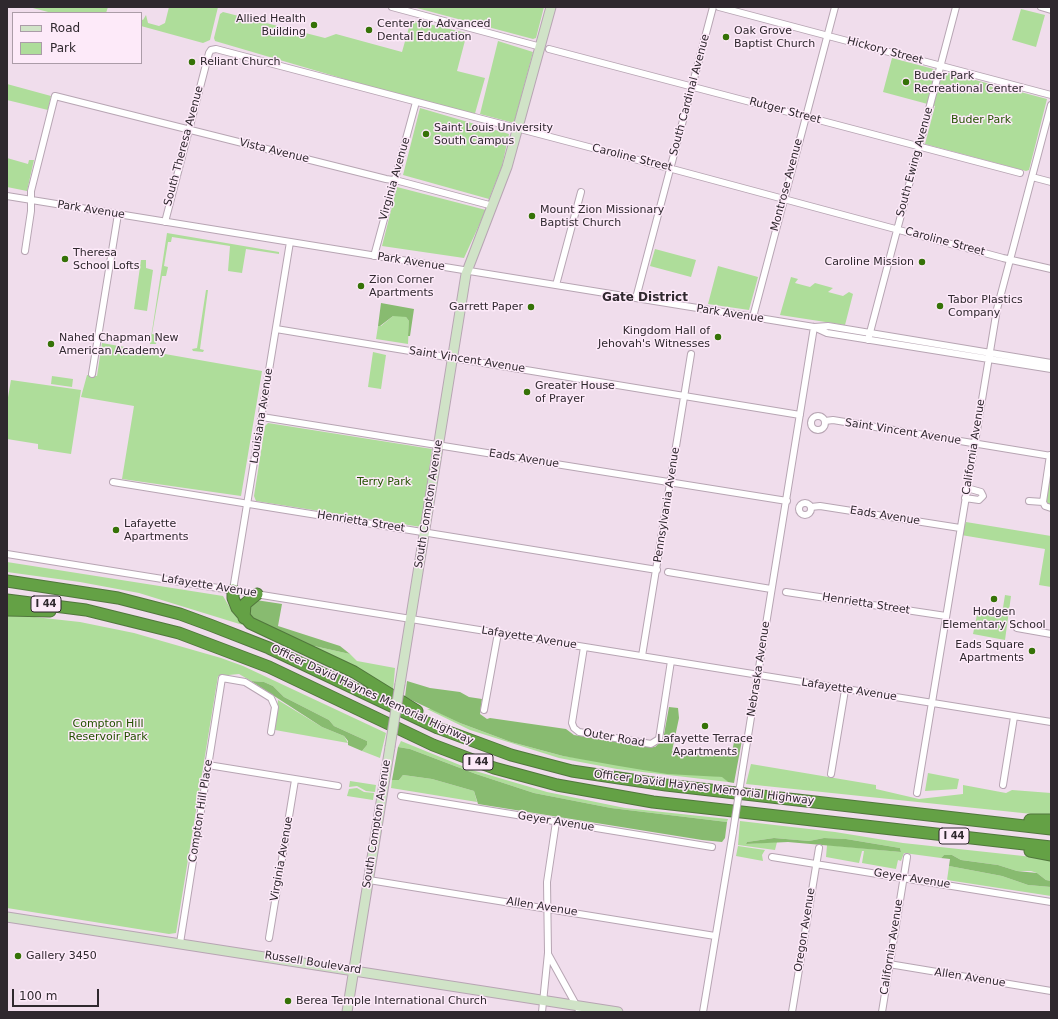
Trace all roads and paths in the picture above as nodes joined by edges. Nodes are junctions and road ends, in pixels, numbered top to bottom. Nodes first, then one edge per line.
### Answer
1 (392, 7) edge
2 (551, 7) edge
3 (713, 7) edge
4 (719, 7) edge
5 (835, 7) edge
6 (956, 7) edge
7 (1041, 7) edge
8 (1051, 10) edge
9 (827, 35) junction
10 (545, 48) junction
11 (213, 50) joint
12 (940, 65) junction
13 (691, 87) junction
14 (1051, 95) edge
15 (416, 102) junction
16 (1051, 106) edge
17 (805, 116) junction
18 (189, 129) junction
19 (518, 129) junction
20 (918, 147) junction
21 (670, 168) junction
22 (1020, 173) dead end
23 (1032, 177) junction
24 (394, 181) junction
25 (1051, 182) edge
26 (581, 192) dead end
27 (7, 196) edge
28 (783, 199) junction
29 (31, 200) junction
30 (493, 206) junction
31 (118, 214) junction
32 (165, 222) junction
33 (897, 229) junction
34 (290, 242) junction
35 (25, 251) dead end
36 (374, 256) junction
37 (1010, 260) junction
38 (1051, 269) edge
39 (467, 271) junction
40 (556, 285) junction
41 (636, 298) junction
42 (753, 317) junction
43 (814, 327) junction
44 (276, 329) junction
45 (869, 333) junction
46 (868, 340) junction
47 (691, 354) dead end
48 (989, 356) junction
49 (453, 358) junction
50 (1051, 363) edge
51 (1051, 369) edge
52 (92, 374) dead end
53 (684, 396) junction
54 (800, 414) junction
55 (262, 417) junction
56 (826, 421) dead end
57 (974, 443) junction
58 (439, 446) junction
59 (1051, 455) edge
60 (113, 482) dead end
61 (670, 482) junction
62 (967, 488) junction
63 (965, 498) junction
64 (786, 501) junction
65 (1029, 501) dead end
66 (1043, 502) junction
67 (248, 504) junction
68 (811, 507) dead end
69 (1051, 508) edge
70 (960, 528) junction
71 (425, 532) junction
72 (7, 554) edge
73 (657, 570) junction
74 (668, 572) dead end
75 (7, 581) edge
76 (233, 590) junction
77 (771, 590) junction
78 (786, 592) dead end
79 (257, 594) junction
80 (7, 600) edge
81 (7, 610) edge
82 (86, 610) junction
83 (946, 616) junction
84 (244, 618) junction
85 (410, 619) junction
86 (1017, 628) dead end
87 (498, 633) junction
88 (1051, 634) edge
89 (584, 647) junction
90 (642, 656) junction
91 (671, 661) junction
92 (758, 675) junction
93 (845, 690) junction
94 (931, 704) junction
95 (484, 710) dead end
96 (1014, 717) junction
97 (1051, 722) edge
98 (438, 728) junction
99 (271, 732) dead end
100 (208, 766) junction
101 (831, 774) dead end
102 (295, 780) junction
103 (1003, 785) dead end
104 (338, 786) dead end
105 (917, 793) dead end
106 (401, 796) dead end
107 (1051, 820) edge
108 (556, 822) junction
109 (994, 822) junction
110 (1051, 829) edge
111 (1014, 843) junction
112 (712, 847) dead end
113 (1051, 847) edge
114 (819, 848) dead end
115 (1051, 855) edge
116 (772, 857) dead end
117 (907, 857) dead end
118 (816, 864) junction
119 (903, 878) junction
120 (368, 880) junction
121 (1051, 902) edge
122 (547, 908) junction
123 (7, 916) edge
124 (715, 936) junction
125 (268, 938) dead end
126 (180, 943) junction
127 (548, 953) junction
128 (890, 964) junction
129 (354, 970) junction
130 (1051, 990) edge
131 (544, 1000) junction
132 (578, 1009) edge
133 (347, 1012) edge
134 (542, 1012) edge
135 (618, 1012) edge
136 (703, 1012) edge
137 (792, 1012) edge
138 (882, 1012) edge

1 - 10 street, Rutger Street
2 - 10 main road, South Compton Avenue
3 - 13 street, South Cardinal Avenue
4 - 9 street, Hickory Street
5 - 9 street, Montrose Avenue
6 - 12 street, South Ewing Avenue
7 - 8 street
9 - 12 street, Hickory Street
9 - 17 street, Montrose Avenue
10 - 13 street, Rutger Street
10 - 19 main road, South Compton Avenue
11 - 15 street, Caroline Street
11 - 18 street, South Theresa Avenue
12 - 14 street, Hickory Street
12 - 20 street, South Ewing Avenue
13 - 17 street, Rutger Street
13 - 21 street, South Cardinal Avenue
15 - 19 street, Caroline Street
15 - 24 street, Virginia Avenue
16 - 23 street, California Avenue
17 - 20 street, Rutger Street
17 - 28 street, Montrose Avenue
18 - 24 street, Vista Avenue
18 - 29 street, Vista Avenue
18 - 32 street, South Theresa Avenue
19 - 21 street, Caroline Street
19 - 30 main road, South Compton Avenue
20 - 22 street, Rutger Street
20 - 33 street, South Ewing Avenue
21 - 28 street, Caroline Street
21 - 41 street, South Cardinal Avenue
23 - 25 street
23 - 37 street, California Avenue
24 - 30 street, Vista Avenue
24 - 36 street, Virginia Avenue
26 - 40 street
27 - 29 street, Park Avenue
28 - 33 street, Caroline Street
28 - 42 street, Montrose Avenue
29 - 31 street, Park Avenue
29 - 35 street
30 - 39 main road, South Compton Avenue
31 - 32 street, Park Avenue
31 - 52 street
32 - 34 street, Park Avenue
33 - 37 street, Caroline Street
33 - 45 street, South Ewing Avenue
34 - 36 street, Park Avenue
34 - 44 street, Louisiana Avenue
36 - 39 street, Park Avenue
37 - 38 street, Caroline Street
37 - 48 street, California Avenue
39 - 40 street, Park Avenue
39 - 49 main road, South Compton Avenue
40 - 41 street, Park Avenue
41 - 42 street, Park Avenue
42 - 43 street, Park Avenue
43 - 45 street, Park Avenue
43 - 46 street, Park Avenue
43 - 54 street, Nebraska Avenue
44 - 49 street, Saint Vincent Avenue
44 - 55 street, Louisiana Avenue
45 - 46 street, South Ewing Avenue
45 - 48 street, Park Avenue
46 - 48 street, Park Avenue
47 - 53 street, Pennsylvania Avenue
48 - 50 street, Park Avenue
48 - 51 street, Park Avenue
48 - 57 street, California Avenue
49 - 53 street, Saint Vincent Avenue
49 - 58 main road, South Compton Avenue
53 - 54 street, Saint Vincent Avenue
53 - 61 street, Pennsylvania Avenue
54 - 64 street, Nebraska Avenue
55 - 58 street, Eads Avenue
55 - 67 street, Louisiana Avenue
56 - 57 street, Saint Vincent Avenue
57 - 59 street, Saint Vincent Avenue
57 - 62 street, California Avenue
58 - 61 street, Eads Avenue
58 - 71 main road, South Compton Avenue
59 - 66 street
60 - 67 street, Henrietta Street
61 - 64 street, Eads Avenue
61 - 73 street, Pennsylvania Avenue
62 - 63 street, California Avenue
62 - 63 street
63 - 70 street, California Avenue
64 - 77 street, Nebraska Avenue
65 - 66 street
66 - 69 street
67 - 71 street, Henrietta Street
67 - 76 street, Louisiana Avenue
68 - 70 street, Eads Avenue
70 - 83 street, California Avenue
71 - 73 street, Henrietta Street
71 - 85 main road, South Compton Avenue
72 - 76 street, Lafayette Avenue
73 - 90 street, Pennsylvania Avenue
74 - 77 street
75 - 98 highway, Officer David Haynes Memorial Highway / I 44
76 - 79 street, Lafayette Avenue
76 - 84 highway
77 - 92 street, Nebraska Avenue
78 - 83 street, Henrietta Street
79 - 84 highway
79 - 85 street, Lafayette Avenue
80 - 82 highway, Officer David Haynes Memorial Highway / I 44
81 - 82 highway
82 - 111 highway, Officer David Haynes Memorial Highway / I 44
83 - 94 street, California Avenue
84 - 98 highway
85 - 87 street, Lafayette Avenue
85 - 120 main road, South Compton Avenue, bridge
86 - 88 street
87 - 89 street, Lafayette Avenue
87 - 95 street
89 - 90 street, Lafayette Avenue
89 - 91 street, Outer Road
90 - 91 street, Lafayette Avenue
91 - 92 street, Lafayette Avenue
92 - 93 street, Lafayette Avenue
92 - 124 street, Nebraska Avenue, bridge
93 - 94 street, Lafayette Avenue
93 - 101 street
94 - 96 street, Lafayette Avenue
94 - 105 street, California Avenue
96 - 97 street, Lafayette Avenue
96 - 103 street
98 - 109 highway, Officer David Haynes Memorial Highway / I 44
99 - 100 street, Compton Hill Place
100 - 102 street
100 - 126 street, Compton Hill Place
102 - 104 street
102 - 125 street, Virginia Avenue
106 - 108 street, Geyer Avenue
107 - 109 highway
108 - 112 street, Geyer Avenue
108 - 122 street
109 - 110 highway, Officer David Haynes Memorial Highway / I 44
111 - 113 highway, Officer David Haynes Memorial Highway / I 44
111 - 115 highway
114 - 118 street, Oregon Avenue
116 - 118 street, Geyer Avenue
117 - 119 street, California Avenue
118 - 119 street, Geyer Avenue
118 - 137 street, Oregon Avenue
119 - 121 street, Geyer Avenue
119 - 128 street, California Avenue
120 - 122 street, Allen Avenue
120 - 129 main road, South Compton Avenue
122 - 124 street, Allen Avenue
122 - 127 street
123 - 126 main road, Russell Boulevard
124 - 136 street, Nebraska Avenue
126 - 129 main road, Russell Boulevard
127 - 131 street
127 - 132 street
128 - 130 street, Allen Avenue
128 - 138 street, California Avenue
129 - 131 main road, Russell Boulevard
129 - 133 main road, South Compton Avenue
131 - 132 main road, Russell Boulevard
131 - 134 street
132 - 135 main road, Russell Boulevard

